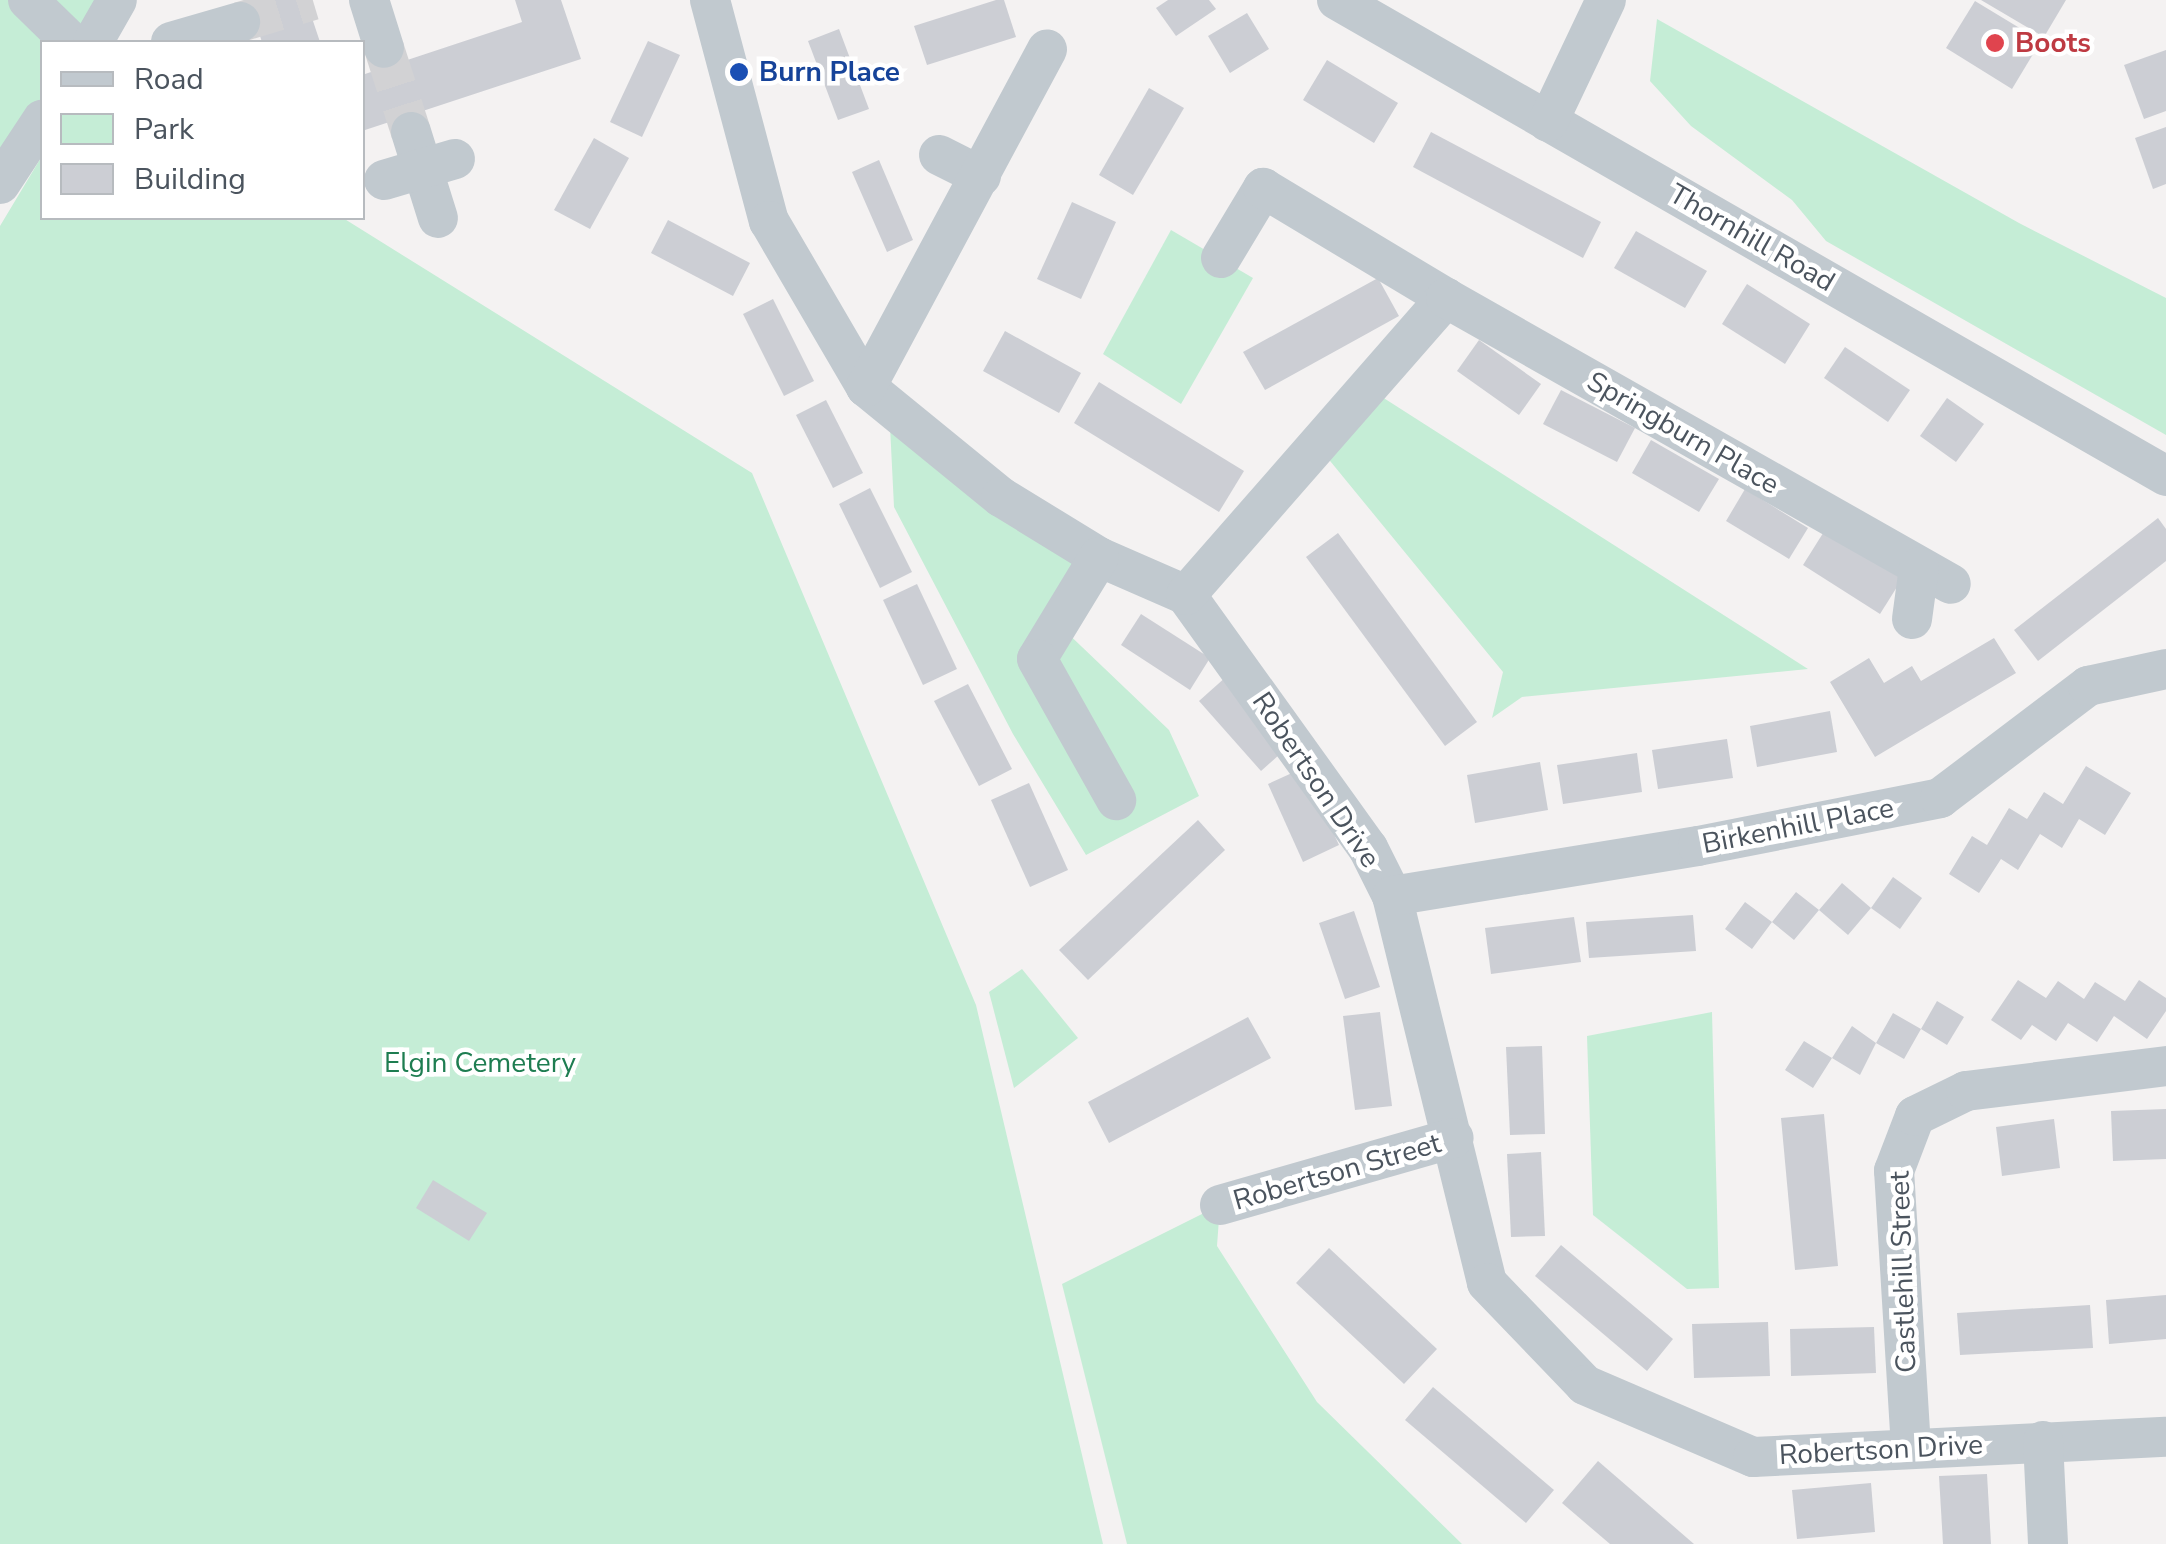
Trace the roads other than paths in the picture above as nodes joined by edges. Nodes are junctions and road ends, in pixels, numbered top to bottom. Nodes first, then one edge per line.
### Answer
1 (28, 0) edge
2 (117, 0) edge
3 (369, 0) edge
4 (710, 0) edge
5 (1337, 0) edge
6 (1606, 0) edge
7 (219, 23) tunnel mouth
8 (70, 40) edge
9 (94, 40) edge
10 (176, 40) edge
11 (384, 48) tunnel mouth
12 (1048, 49) dead end
13 (1548, 122) junction
14 (40, 123) edge
15 (939, 155) dead end
16 (981, 176) junction
17 (384, 180) dead end
18 (0, 184) edge
19 (438, 218) dead end
20 (1221, 258) dead end
21 (1446, 298) junction
22 (866, 387) junction
23 (2166, 476) edge
24 (1099, 558) junction
25 (1186, 595) junction
26 (1912, 619) dead end
27 (2166, 669) edge
28 (1116, 800) dead end
29 (1392, 896) junction
30 (2166, 1066) edge
31 (1454, 1138) junction
32 (1220, 1205) dead end
33 (2166, 1436) edge
34 (2043, 1441) junction
35 (1912, 1448) junction
36 (2048, 1544) edge

1 - 8 street
2 - 9 street
3 - 11 street
4 - 22 street
5 - 13 street, Thornhill Road
6 - 13 street
7 - 10 street
12 - 16 street
13 - 23 street, Thornhill Road
14 - 18 street
15 - 16 street
16 - 22 street
17 - 19 street
20 - 21 street, Springburn Place
21 - 25 street
21 - 26 street, Springburn Place
22 - 24 street
24 - 25 street
24 - 28 street
25 - 29 street, Robertson Drive
27 - 29 street, Birkenhill Place
29 - 31 street, Robertson Drive
30 - 35 street, Castlehill Street
31 - 32 street, Robertson Street
31 - 35 street, Robertson Drive
33 - 34 street, Robertson Drive
34 - 35 street, Robertson Drive
34 - 36 street

